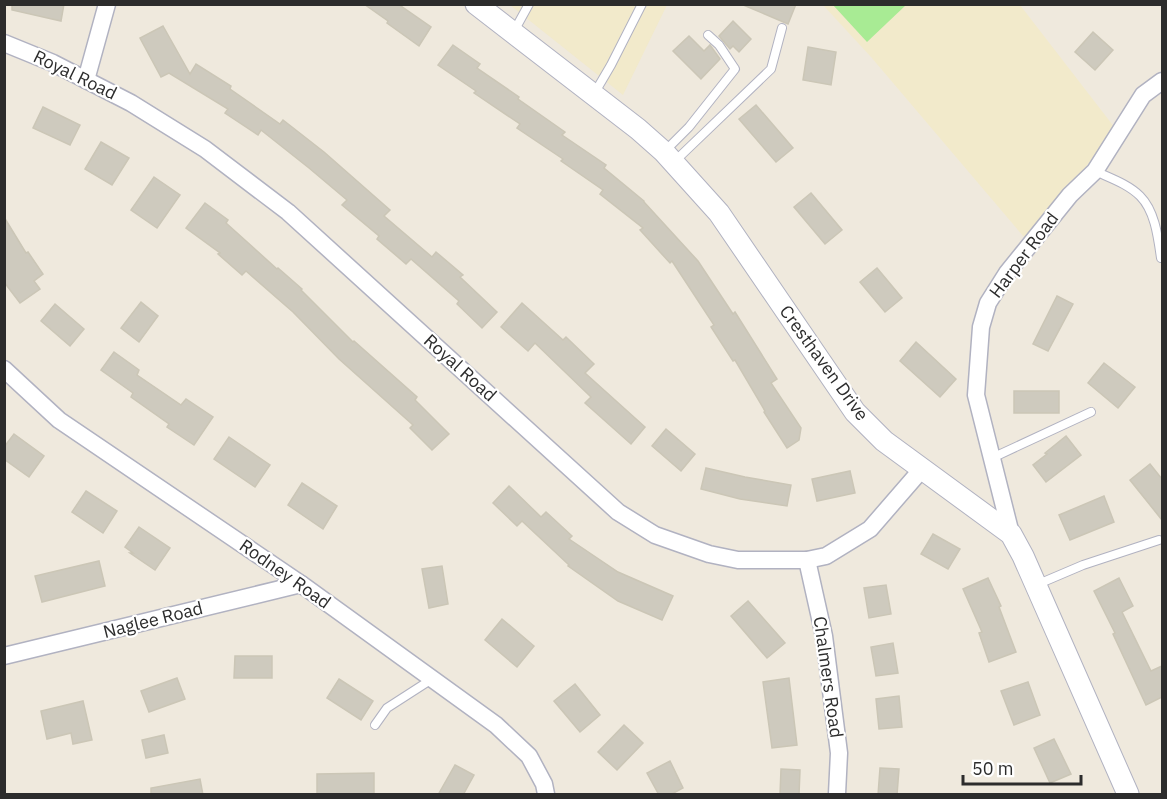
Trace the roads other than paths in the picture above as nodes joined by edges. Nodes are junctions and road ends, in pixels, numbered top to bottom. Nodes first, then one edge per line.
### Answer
1 (107, 4) edge
2 (476, 4) edge
3 (529, 4) edge
4 (642, 4) edge
5 (782, 28) dead end
6 (513, 33) junction
7 (708, 35) dead end
8 (4, 43) edge
9 (86, 80) junction
10 (1162, 81) edge
11 (594, 95) junction
12 (669, 157) junction
13 (1095, 171) junction
14 (1161, 258) dead end
15 (4, 369) edge
16 (1091, 412) dead end
17 (992, 458) junction
18 (922, 469) junction
19 (1011, 534) junction
20 (1159, 540) dead end
21 (807, 560) junction
22 (301, 584) junction
23 (1035, 585) junction
24 (4, 656) edge
25 (432, 679) junction
26 (375, 725) dead end
27 (546, 795) edge
28 (837, 795) edge
29 (1128, 795) edge

1 - 9 street
2 - 6 street, Cresthaven Drive
3 - 6 lane
4 - 11 lane
5 - 12 lane
6 - 11 street, Cresthaven Drive
7 - 12 lane
8 - 9 street, Royal Road
9 - 21 street, Royal Road
10 - 13 street, Harper Road
11 - 12 street, Cresthaven Drive
12 - 18 street, Cresthaven Drive
13 - 14 lane
13 - 17 street, Harper Road
15 - 22 street, Rodney Road
16 - 17 lane
17 - 19 street, Harper Road
18 - 19 street, Cresthaven Drive
18 - 21 street, Royal Road
19 - 23 street, Cresthaven Drive
20 - 23 lane
21 - 28 street, Chalmers Road
22 - 24 street, Naglee Road
22 - 25 street, Rodney Road
23 - 29 street, Cresthaven Drive
25 - 26 lane
25 - 27 street, Rodney Road

